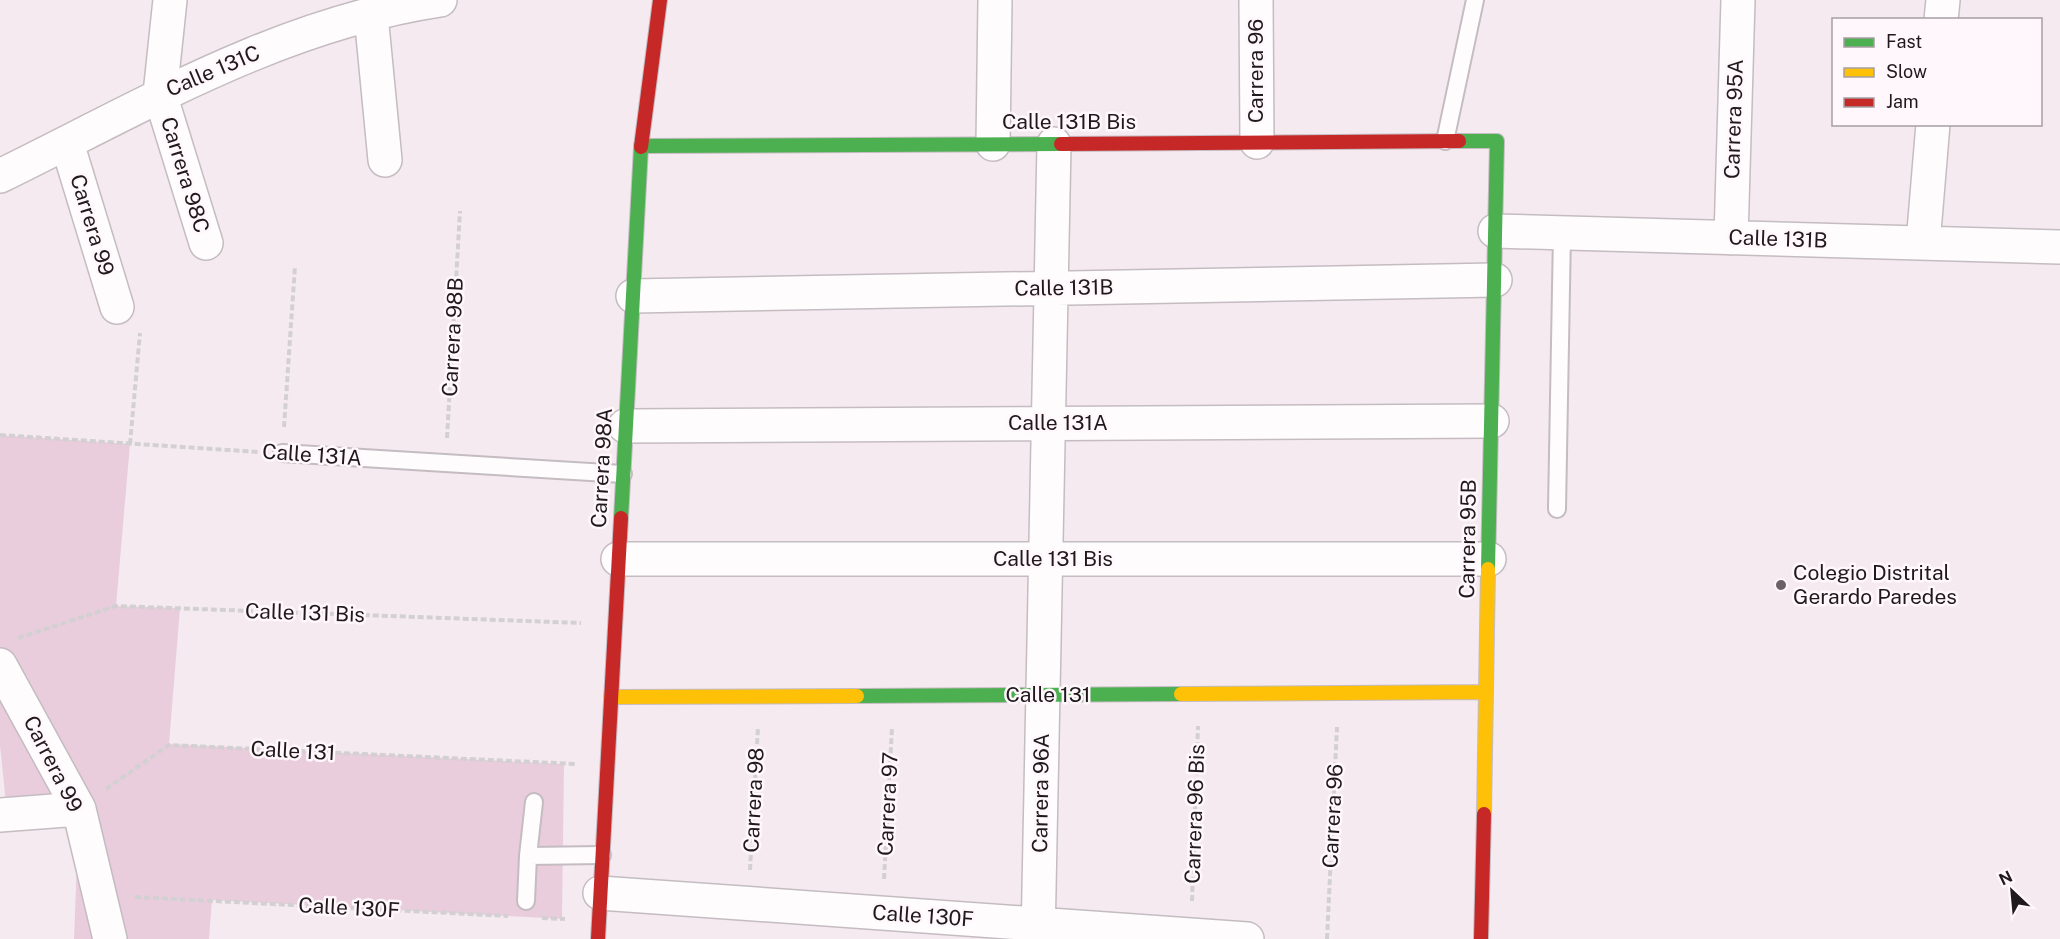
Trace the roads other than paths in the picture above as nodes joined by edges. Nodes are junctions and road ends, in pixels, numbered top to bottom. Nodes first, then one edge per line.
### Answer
1 (170, 0) edge
2 (660, 0) edge
3 (995, 0) edge
4 (1256, 0) edge
5 (1475, 0) edge
6 (1738, 0) edge
7 (1943, 0) edge
8 (422, 1) edge
9 (371, 15) junction
10 (1941, 18) edge
11 (160, 93) junction
12 (1932, 126) edge
13 (1445, 141) junction
14 (1497, 141) joint
15 (1257, 142) junction
16 (67, 143) junction
17 (993, 144) junction
18 (1054, 144) junction
19 (641, 146) junction
20 (385, 160) dead end
21 (0, 176) edge
22 (1496, 231) junction
23 (1562, 233) junction
24 (1731, 238) junction
25 (206, 243) dead end
26 (1923, 243) junction
27 (2060, 247) edge
28 (1495, 280) junction
29 (1052, 288) junction
30 (633, 296) junction
31 (129, 316) road end
32 (1492, 421) junction
33 (1049, 423) junction
34 (625, 426) junction
35 (282, 453) road end
36 (623, 474) junction
37 (1557, 509) dead end
38 (618, 559) junction
39 (1046, 559) junction
40 (1489, 559) junction
41 (5, 652) edge
42 (1486, 692) junction
43 (1043, 694) junction
44 (611, 697) junction
45 (534, 802) dead end
46 (79, 809) junction
47 (0, 815) edge
48 (602, 855) junction
49 (528, 856) junction
50 (526, 902) dead end
51 (599, 907) junction
52 (1038, 932) edge
53 (110, 939) edge
54 (598, 939) edge
55 (1247, 939) edge
56 (1481, 939) edge

1 - 11 street, Carrera 98C
2 - 19 street, Carrera 98A
3 - 17 street
4 - 15 street, Carrera 96
5 - 13 lane
6 - 24 street, Carrera 95A
7 - 10 street
8 - 9 street, Calle 131C
9 - 11 street, Calle 131C
9 - 20 street
11 - 16 street, Calle 131C
11 - 25 street, Carrera 98C
12 - 26 street
13 - 14 street, Calle 131B Bis
13 - 15 street, Calle 131B Bis
14 - 22 street, Carrera 95B
15 - 18 street, Calle 131B Bis
16 - 21 street, Calle 131C
16 - 31 street, Carrera 99
17 - 18 street, Calle 131B Bis
17 - 19 street, Calle 131B Bis
18 - 29 street, Carrera 96A
19 - 30 street, Carrera 98A
22 - 23 street, Calle 131B
22 - 28 street, Carrera 95B
23 - 24 street, Calle 131B
23 - 37 lane
24 - 26 street, Calle 131B
26 - 27 street, Calle 131B
28 - 29 street, Calle 131B
28 - 32 street, Carrera 95B
29 - 30 street, Calle 131B
29 - 33 street, Carrera 96A
30 - 34 street, Carrera 98A
32 - 33 street, Calle 131A
32 - 40 street, Carrera 95B
33 - 34 street, Calle 131A
33 - 39 street, Carrera 96A
34 - 36 street, Carrera 98A
35 - 36 lane, Calle 131A
36 - 38 street, Carrera 98A
38 - 39 street, Calle 131 Bis
38 - 44 street, Carrera 98A
39 - 40 street, Calle 131 Bis
39 - 43 street, Carrera 96A
40 - 42 street, Carrera 95B
41 - 46 street, Carrera 99
42 - 43 street, Calle 131
42 - 56 street, Carrera 95B
43 - 44 street, Calle 131
43 - 52 street, Carrera 96A
44 - 48 street, Carrera 98A
45 - 49 lane
46 - 47 street
46 - 53 street, Carrera 99
48 - 49 lane
48 - 51 street, Carrera 98A
49 - 50 lane
51 - 52 street, Calle 130F
51 - 54 street, Carrera 98A
52 - 55 street, Calle 130F

